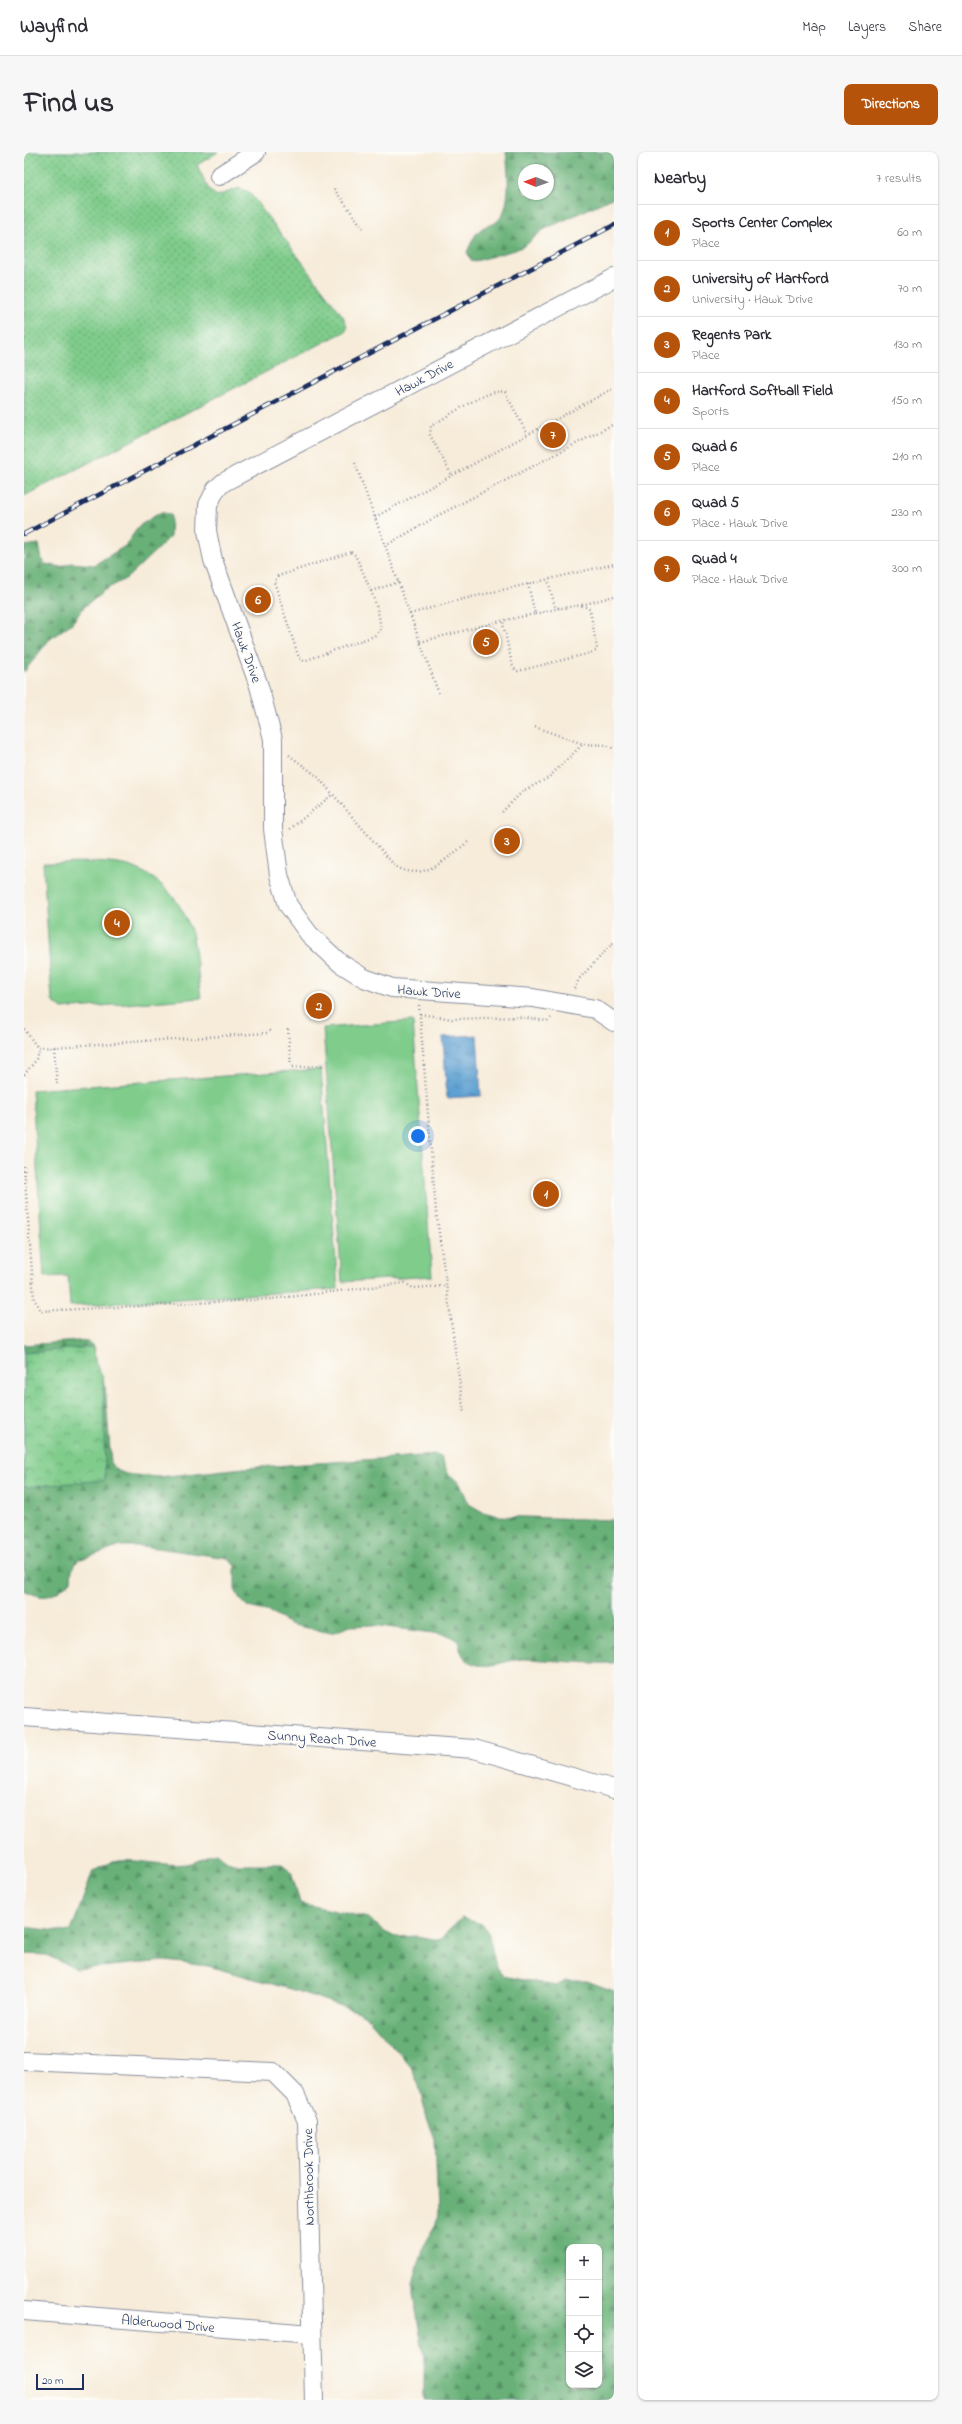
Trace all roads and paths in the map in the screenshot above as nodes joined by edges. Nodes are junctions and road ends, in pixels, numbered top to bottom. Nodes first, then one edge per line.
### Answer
1 (256, 152) edge
2 (220, 176) dead end
3 (334, 189) dead end
4 (363, 228) dead end
5 (614, 278) edge
6 (614, 388) edge
7 (614, 424) edge
8 (527, 434) junction
9 (355, 463) dead end
10 (451, 474) junction
11 (375, 517) junction
12 (385, 546) junction
13 (614, 564) edge
14 (548, 580) junction
15 (399, 582) junction
16 (528, 584) junction
17 (371, 591) junction
18 (614, 596) edge
19 (582, 605) junction
20 (560, 608) junction
21 (410, 614) junction
22 (535, 614) junction
23 (505, 620) junction
24 (420, 642) junction
25 (439, 694) dead end
26 (535, 727) dead end
27 (583, 744) junction
28 (614, 749) edge
29 (286, 753) dead end
30 (333, 794) junction
31 (502, 812) dead end
32 (288, 831) dead end
33 (469, 841) dead end
34 (614, 942) edge
35 (419, 1004) dead end
36 (568, 1004) junction
37 (420, 1014) junction
38 (553, 1017) dead end
39 (614, 1022) edge
40 (272, 1029) dead end
41 (288, 1029) dead end
42 (24, 1030) edge
43 (54, 1047) junction
44 (38, 1048) junction
45 (324, 1066) dead end
46 (24, 1075) edge
47 (57, 1086) dead end
48 (24, 1166) edge
49 (445, 1286) junction
50 (464, 1414) dead end
51 (24, 1717) edge
52 (614, 1789) edge
53 (24, 2061) edge
54 (24, 2311) edge
55 (312, 2334) junction
56 (314, 2400) edge

1 - 2 street
3 - 4 path
5 - 36 street, Hawk Drive
6 - 8 path
7 - 12 path
8 - 10 path
8 - 10 path
9 - 11 path
10 - 11 path
11 - 12 path
12 - 15 path
13 - 14 path
14 - 16 path
14 - 20 path
15 - 17 path
15 - 21 path
16 - 21 path
16 - 22 path
17 - 17 path
18 - 19 path
19 - 20 path
19 - 23 path
20 - 22 path
21 - 24 path
22 - 23 path
23 - 24 path
24 - 25 path
26 - 27 path
27 - 28 path
27 - 31 path
29 - 30 path
30 - 32 path
30 - 33 path
34 - 36 path
35 - 37 path
36 - 39 street, Hawk Drive
37 - 38 path
37 - 49 path
40 - 43 path
41 - 45 path
42 - 44 path
43 - 44 path
43 - 47 path
44 - 46 path
48 - 49 path
49 - 50 path
51 - 52 street, Sunny Reach Drive
53 - 55 street, Northbrook Drive
54 - 55 street, Alderwood Drive
55 - 56 street, Northbrook Drive

